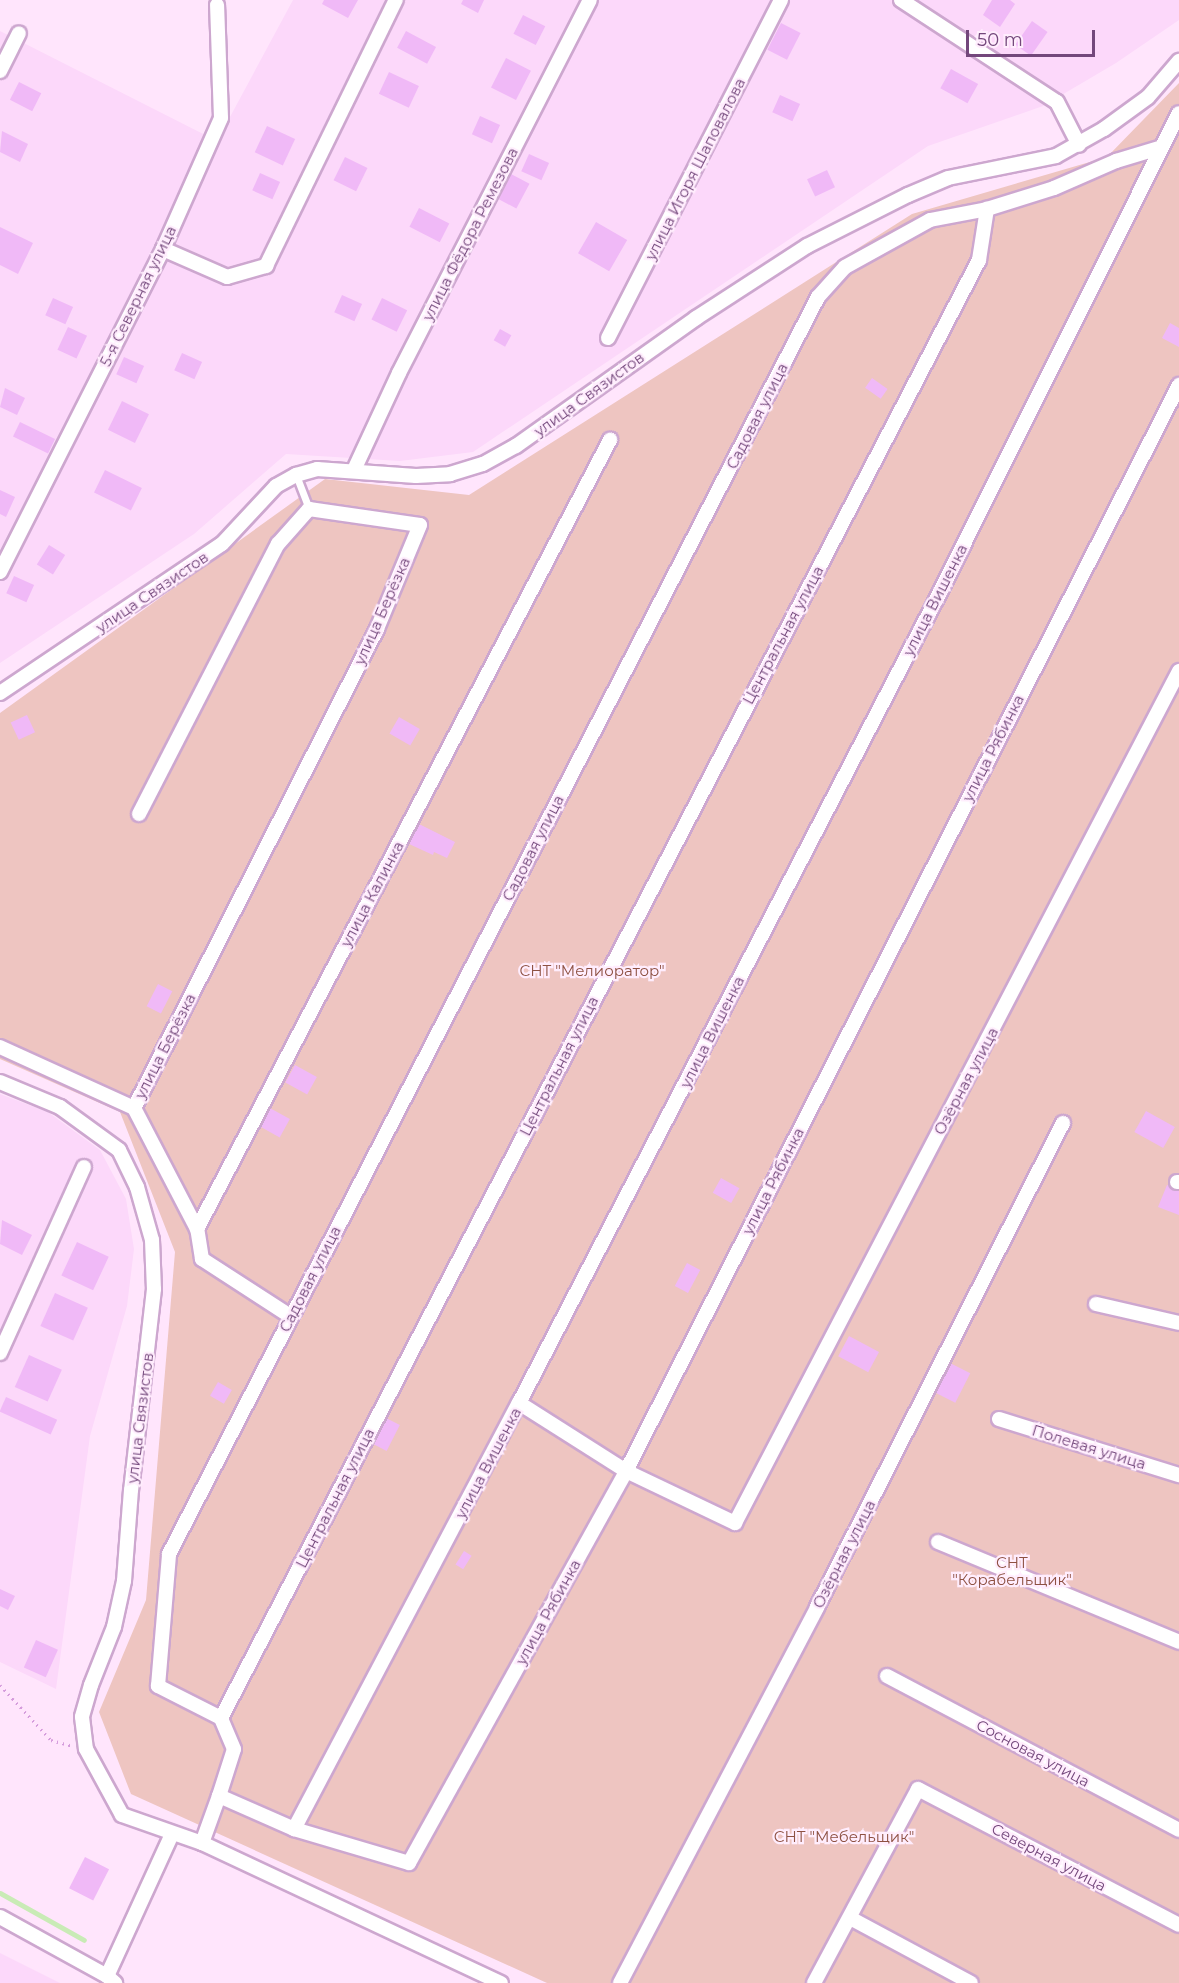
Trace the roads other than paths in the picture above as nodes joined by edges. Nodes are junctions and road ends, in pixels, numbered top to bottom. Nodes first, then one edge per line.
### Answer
1 (396, 0) edge
2 (590, 0) edge
3 (781, 0) edge
4 (901, 0) edge
5 (216, 5) dead end
6 (19, 33) dead end
7 (1179, 61) edge
8 (0, 71) edge
9 (1179, 113) edge
10 (1079, 145) junction
11 (1159, 148) junction
12 (987, 209) junction
13 (163, 249) junction
14 (608, 338) dead end
15 (1179, 386) edge
16 (610, 440) dead end
17 (354, 470) junction
18 (296, 475) junction
19 (309, 509) junction
20 (0, 572) edge
21 (1179, 671) edge
22 (0, 693) edge
23 (139, 814) dead end
24 (0, 1047) edge
25 (0, 1082) edge
26 (134, 1108) junction
27 (1063, 1123) dead end
28 (84, 1167) dead end
29 (197, 1229) junction
30 (1096, 1304) dead end
31 (290, 1316) junction
32 (1179, 1323) edge
33 (0, 1353) edge
34 (519, 1404) junction
35 (999, 1419) dead end
36 (626, 1471) junction
37 (1179, 1475) edge
38 (938, 1542) dead end
39 (1179, 1642) edge
40 (887, 1676) dead end
41 (221, 1718) junction
42 (219, 1796) junction
43 (294, 1829) junction
44 (1179, 1830) edge
45 (172, 1834) junction
46 (201, 1843) junction
47 (0, 1917) edge
48 (850, 1918) junction
49 (1179, 1925) edge
50 (111, 1979) edge
51 (501, 1983) edge
52 (620, 1983) edge
53 (814, 1983) edge
54 (971, 1983) edge

1 - 13 street
2 - 17 street, улица Фёдора Ремезова
3 - 14 street, улица Игоря Шаповалова
4 - 10 street
5 - 13 street, 5-я Северная улица
6 - 8 street
7 - 10 street, улица Связистов
9 - 11 street, улица Вишенка
10 - 17 street, улица Связистов
11 - 12 street, Садовая улица
11 - 34 street, улица Вишенка
12 - 31 street, Садовая улица
12 - 41 street, Центральная улица
13 - 20 street, 5-я Северная улица
15 - 36 street, улица Рябинка
16 - 29 street, улица Калинка
17 - 18 street, улица Связистов
18 - 19 lane
18 - 22 street, улица Связистов
19 - 23 street
19 - 26 street, улица Берёзка
21 - 36 street, Озёрная улица
24 - 26 street, улица Берёзка
25 - 45 street, улица Связистов
26 - 29 street, улица Берёзка
27 - 52 street, Озёрная улица
28 - 33 street
29 - 31 street
30 - 32 street
31 - 41 street, Садовая улица
34 - 36 street
34 - 43 street, улица Вишенка
35 - 37 street, Полевая улица
36 - 43 street, улица Рябинка
38 - 39 street
40 - 44 street, Сосновая улица
41 - 42 street
42 - 43 street
42 - 46 street
45 - 46 street
45 - 50 street
46 - 51 street
47 - 50 street
48 - 49 street, Северная улица
48 - 53 street
48 - 54 street

